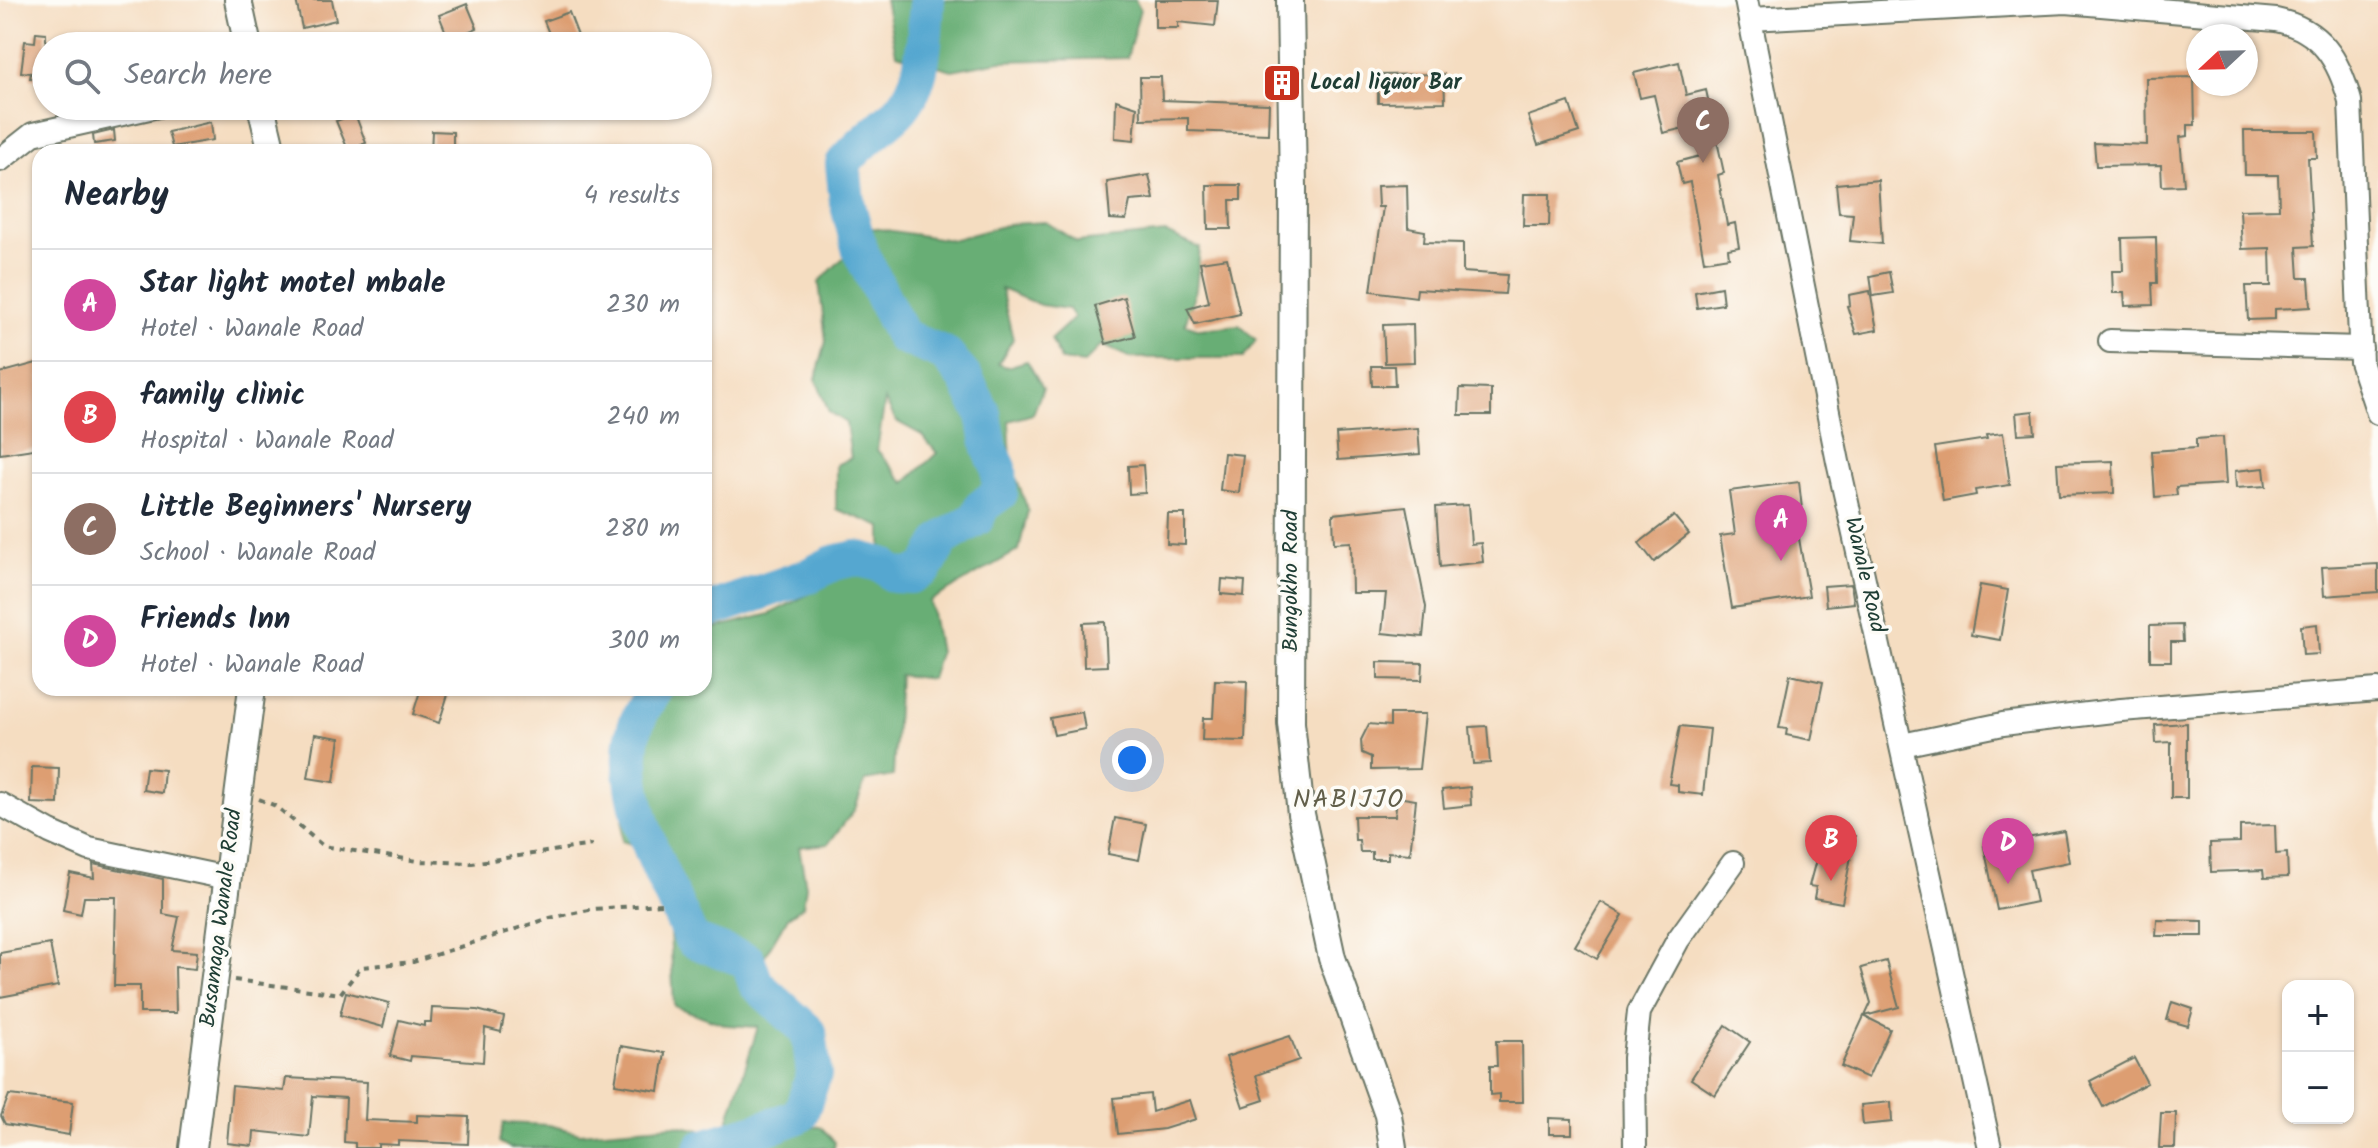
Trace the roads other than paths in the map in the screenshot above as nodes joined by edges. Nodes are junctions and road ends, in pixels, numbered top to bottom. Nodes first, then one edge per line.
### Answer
1 (238, 0) edge
2 (1290, 0) edge
3 (1748, 10) edge
4 (245, 32) edge
5 (96, 120) edge
6 (264, 120) edge
7 (270, 144) edge
8 (0, 160) edge
9 (2110, 341) dead end
10 (2361, 348) junction
11 (2378, 413) edge
12 (2378, 690) edge
13 (251, 696) edge
14 (1902, 745) junction
15 (0, 804) edge
16 (1733, 863) dead end
17 (227, 878) junction
18 (193, 1148) edge
19 (1393, 1148) edge
20 (1635, 1148) edge
21 (1990, 1148) edge

1 - 4 street
2 - 19 street, Bungokho Road
3 - 10 street
3 - 14 street, Wanale Road
5 - 8 street
6 - 7 street
9 - 10 street
10 - 11 street
12 - 14 street
13 - 17 street, Busamaga Wanale Road
14 - 21 street, Wanale Road
15 - 17 street
16 - 20 street
17 - 18 street, Busamaga Wanale Road

